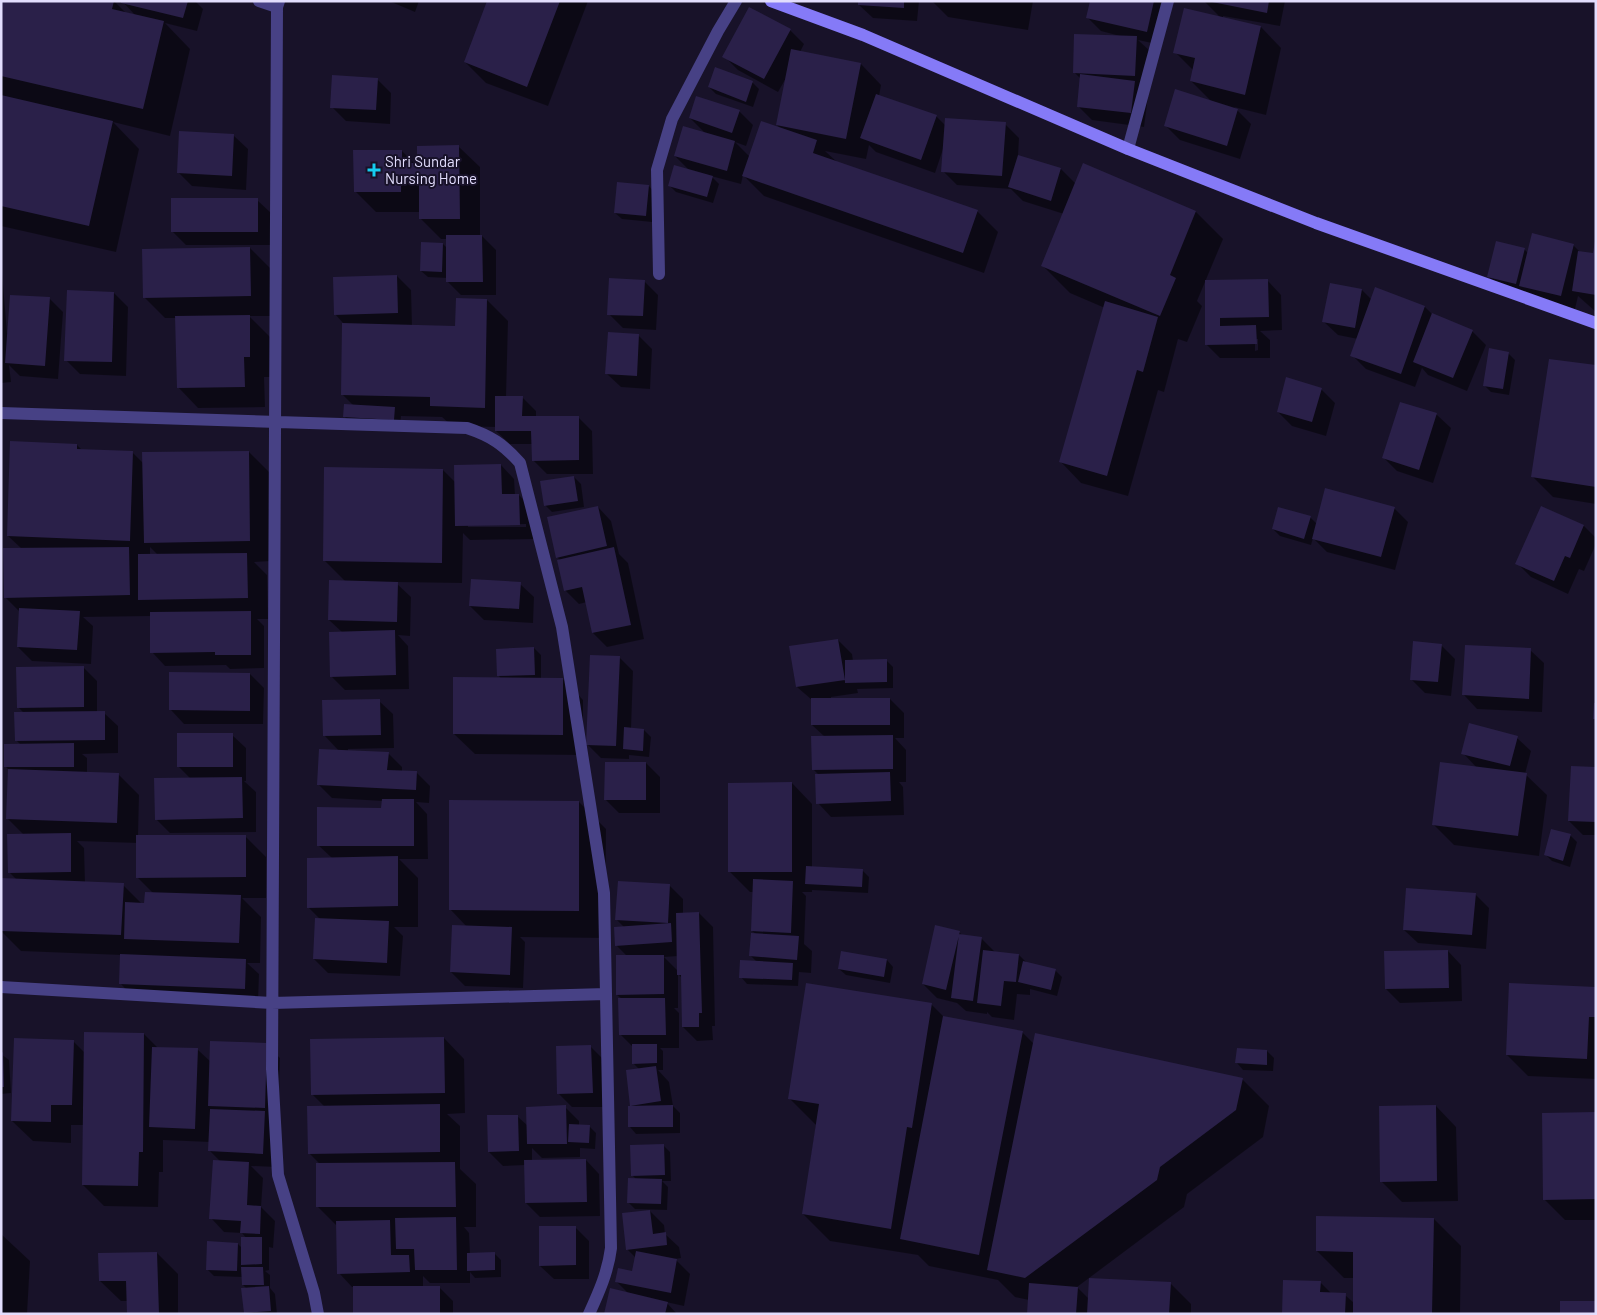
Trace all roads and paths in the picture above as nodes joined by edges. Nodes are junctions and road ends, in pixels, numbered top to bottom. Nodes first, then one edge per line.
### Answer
1 (259, 1) edge
2 (736, 1) edge
3 (771, 1) edge
4 (1168, 1) edge
5 (278, 4) edge
6 (1128, 150) junction
7 (658, 274) dead end
8 (1596, 323) edge
9 (1, 413) edge
10 (274, 422) junction
11 (1, 987) edge
12 (606, 994) junction
13 (272, 1003) junction
14 (318, 1314) edge
15 (589, 1314) edge

1 - 5 street
2 - 7 street
3 - 6 street
4 - 6 street
5 - 10 street
6 - 8 street
9 - 10 street
10 - 12 street
10 - 13 street
11 - 13 street
12 - 13 street
12 - 15 street
13 - 14 street

